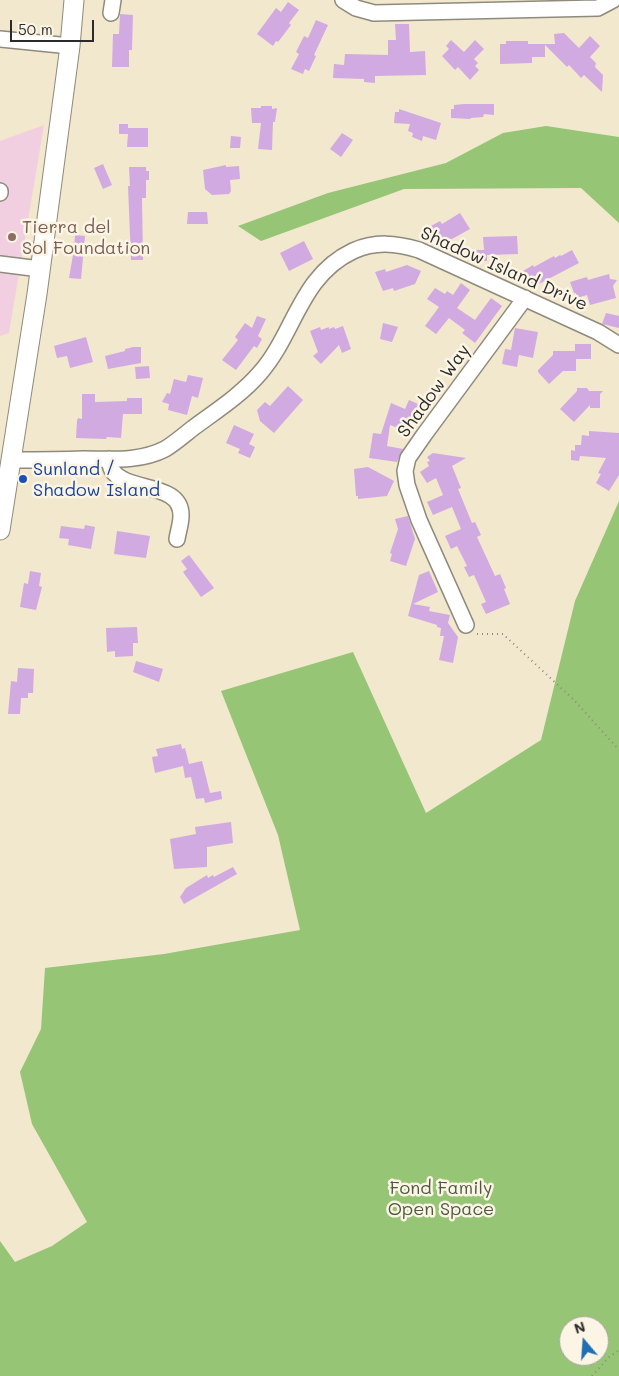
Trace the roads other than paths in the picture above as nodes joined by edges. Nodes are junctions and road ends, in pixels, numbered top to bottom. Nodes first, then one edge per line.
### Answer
1 (74, 0) edge
2 (342, 0) edge
3 (613, 0) edge
4 (0, 39) edge
5 (70, 46) junction
6 (0, 264) edge
7 (40, 269) junction
8 (525, 298) junction
9 (619, 345) edge
10 (109, 459) junction
11 (11, 460) junction
12 (0, 530) edge
13 (177, 539) dead end
14 (466, 625) road end

1 - 5 main road
2 - 3 street
4 - 5 street
5 - 7 main road
6 - 7 street
7 - 11 main road
8 - 9 street, Shadow Island Drive
8 - 10 street, Shadow Island Drive
8 - 14 street, Shadow Way
10 - 11 street, Shadow Island Drive
10 - 13 street
11 - 12 main road

